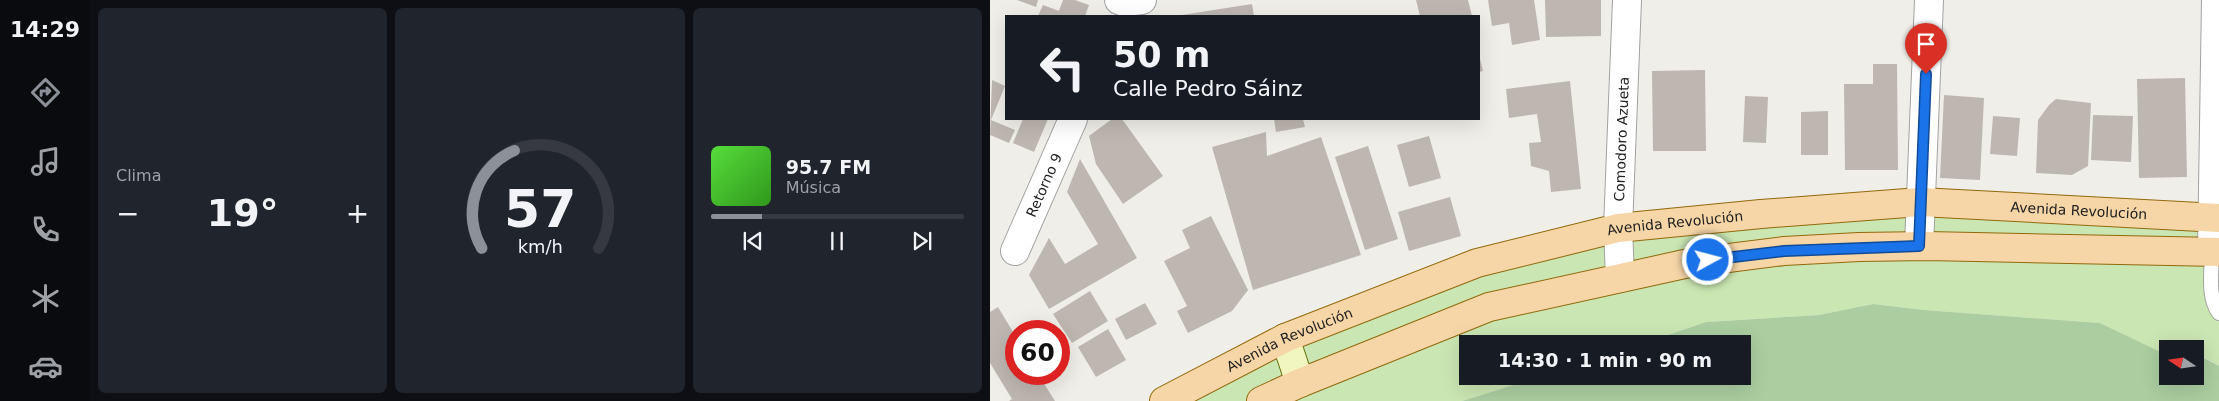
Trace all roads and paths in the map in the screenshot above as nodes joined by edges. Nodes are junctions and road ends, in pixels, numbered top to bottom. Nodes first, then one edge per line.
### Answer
1 (1627, 0) edge
2 (1929, 0) edge
3 (2216, 0) edge
4 (1073, 120) edge
5 (1920, 202) junction
6 (2215, 218) edge
7 (1618, 228) junction
8 (1919, 246) junction
9 (1015, 251) dead end
10 (2215, 252) edge
11 (1620, 278) junction
12 (2219, 314) edge
13 (1285, 338) junction
14 (1300, 382) junction
15 (1164, 401) edge
16 (1261, 401) edge

1 - 7 street, Comodoro Azueta
2 - 5 street
3 - 6 street
4 - 9 street, Retorno 9
5 - 6 main road, Avenida Revolución
5 - 7 main road, Avenida Revolución
5 - 8 street
6 - 10 street
7 - 11 street, Comodoro Azueta
7 - 13 main road, Avenida Revolución
8 - 10 main road
8 - 11 main road
10 - 12 lane
11 - 14 main road
13 - 14 main road
13 - 15 main road, Avenida Revolución
14 - 16 main road

